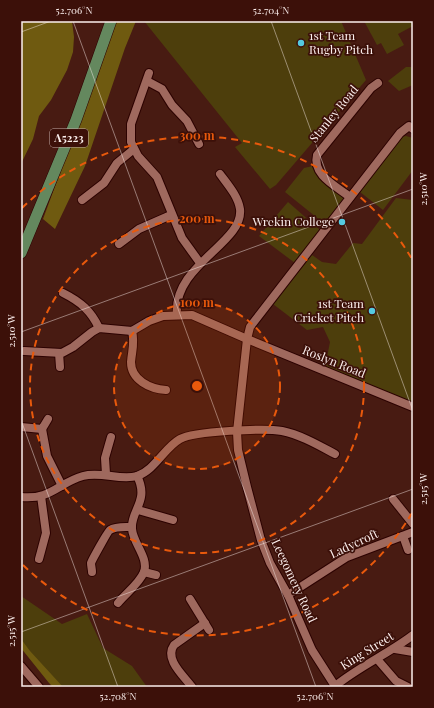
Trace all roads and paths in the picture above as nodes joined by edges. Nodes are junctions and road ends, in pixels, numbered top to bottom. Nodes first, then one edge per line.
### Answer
1 (111, 21) edge
2 (378, 83) dead end
3 (411, 128) edge
4 (200, 144) dead end
5 (134, 149) junction
6 (220, 174) dead end
7 (350, 197) junction
8 (82, 200) dead end
9 (172, 215) junction
10 (119, 244) dead end
11 (21, 253) edge
12 (200, 263) junction
13 (63, 293) dead end
14 (177, 314) junction
15 (100, 328) junction
16 (132, 331) junction
17 (247, 339) junction
18 (24, 351) dead end
19 (59, 353) junction
20 (60, 367) dead end
21 (166, 390) dead end
22 (413, 407) edge
23 (48, 419) dead end
24 (21, 426) edge
25 (42, 429) junction
26 (237, 432) junction
27 (111, 437) dead end
28 (335, 454) dead end
29 (106, 474) junction
30 (137, 476) junction
31 (62, 486) junction
32 (41, 496) junction
33 (21, 497) edge
34 (393, 499) dead end
35 (138, 510) junction
36 (173, 520) dead end
37 (413, 524) edge
38 (132, 527) junction
39 (413, 532) edge
40 (403, 536) junction
41 (406, 547) dead end
42 (39, 559) dead end
43 (92, 572) dead end
44 (144, 572) junction
45 (156, 575) dead end
46 (288, 595) junction
47 (190, 599) dead end
48 (118, 603) dead end
49 (413, 635) edge
50 (395, 649) junction
51 (413, 652) edge
52 (377, 659) junction
53 (21, 666) edge
54 (39, 687) edge
55 (192, 687) edge
56 (334, 687) edge
57 (408, 687) edge

1 - 11 main road, A5223
2 - 7 street, Stanley Road
3 - 7 street, Leegomery Road
4 - 5 street
5 - 8 street
5 - 9 street
6 - 12 street
7 - 17 street, Leegomery Road
9 - 10 street
9 - 12 street
12 - 14 street
13 - 15 street
14 - 16 street, Roslyn Road
14 - 17 street, Roslyn Road
15 - 16 street
15 - 19 street
16 - 21 street
17 - 22 street, Roslyn Road
17 - 26 street, Leegomery Road
18 - 19 street
19 - 20 street
23 - 25 street
24 - 25 street
25 - 31 street
26 - 28 street
26 - 30 street
26 - 46 street, Leegomery Road
27 - 29 street
29 - 30 street
29 - 31 street
30 - 35 street
31 - 32 street
32 - 33 street
32 - 42 street
34 - 37 street
35 - 36 street
35 - 38 street
38 - 43 street
38 - 44 street
39 - 40 street, Ladycroft
40 - 41 street
40 - 46 street, Ladycroft
44 - 45 street
44 - 48 street
46 - 56 street, Leegomery Road
47 - 55 street
49 - 50 street, King Street
50 - 51 street
50 - 52 street, King Street
52 - 56 street, King Street
52 - 57 street
53 - 54 street

